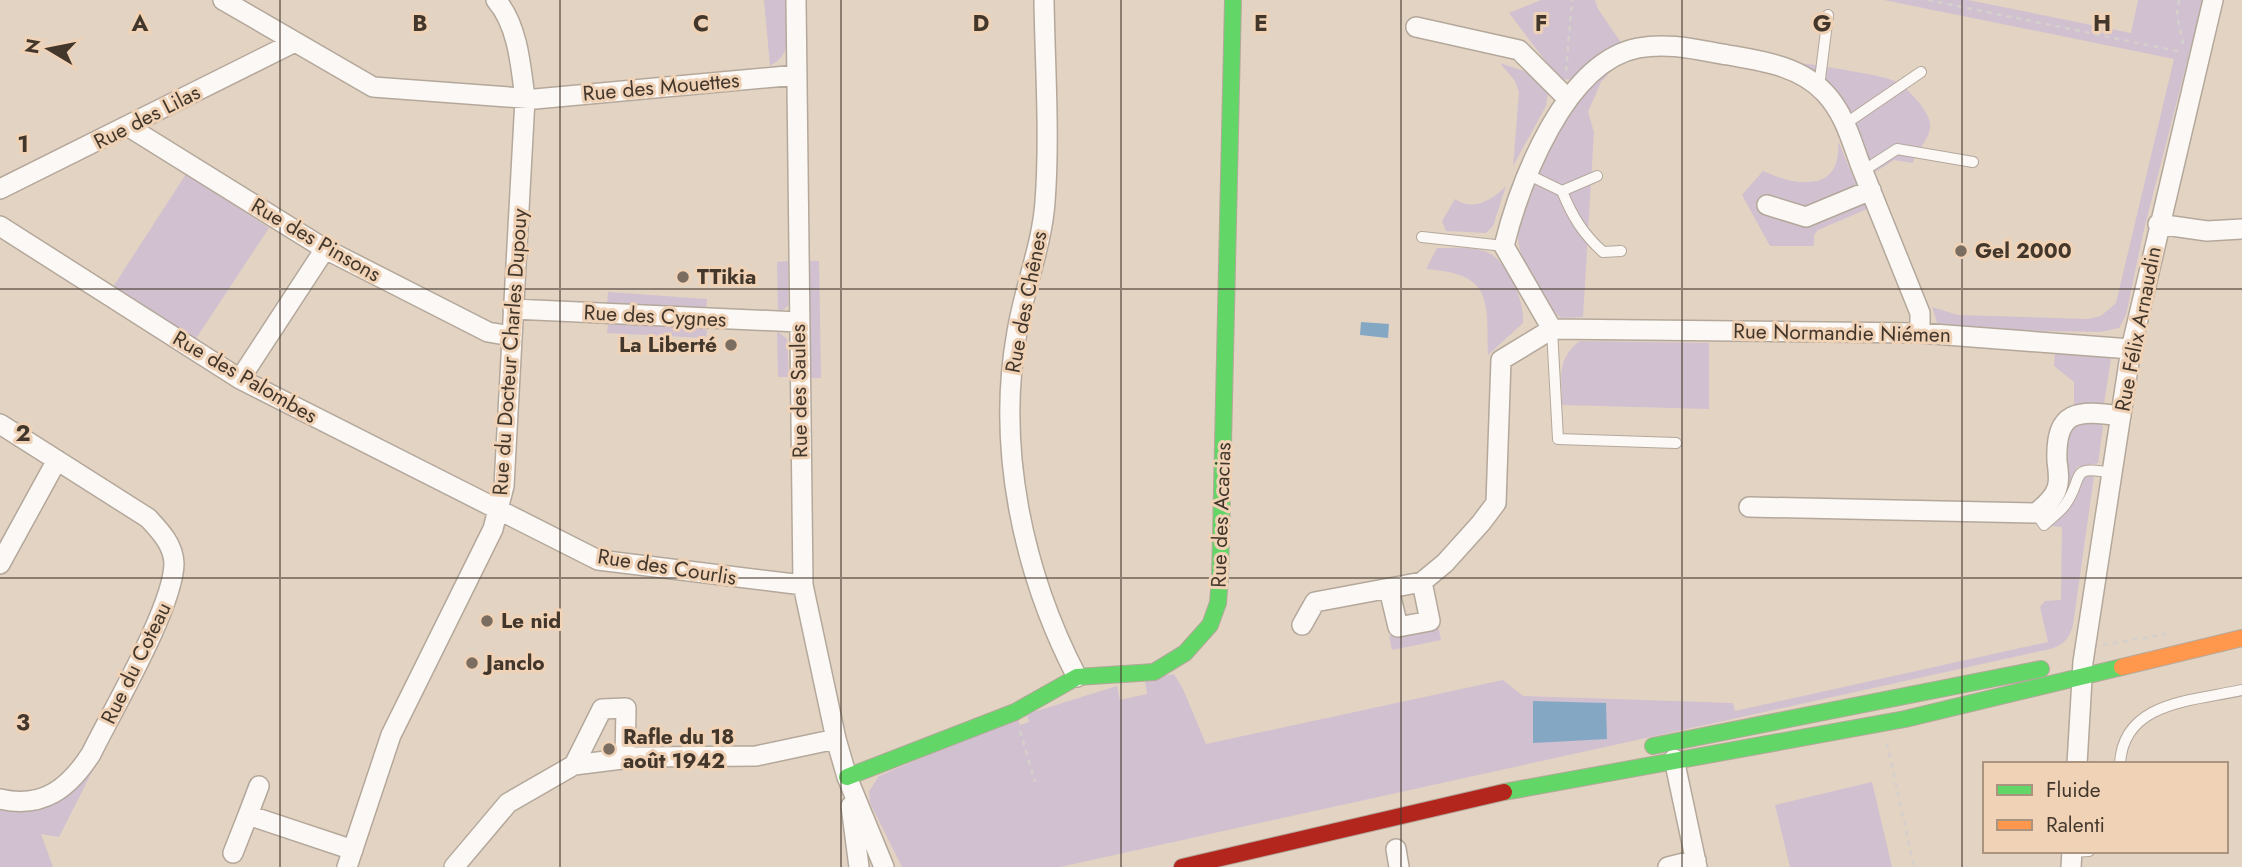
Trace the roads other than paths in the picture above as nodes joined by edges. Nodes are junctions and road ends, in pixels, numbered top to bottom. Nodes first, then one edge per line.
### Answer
1 (223, 0) edge
2 (496, 0) edge
3 (796, 0) edge
4 (1044, 0) edge
5 (1233, 0) edge
6 (2213, 0) edge
7 (1828, 15) dead end
8 (1416, 27) dead end
9 (293, 43) junction
10 (1922, 72) dead end
11 (797, 75) junction
12 (1819, 88) junction
13 (1563, 93) junction
14 (525, 99) junction
15 (1845, 124) junction
16 (129, 127) junction
17 (1973, 162) dead end
18 (1863, 172) junction
19 (1527, 174) junction
20 (1597, 176) dead end
21 (0, 189) edge
22 (1871, 190) junction
23 (1562, 191) junction
24 (1767, 205) dead end
25 (2158, 224) junction
26 (0, 226) edge
27 (2242, 229) edge
28 (1422, 237) dead end
29 (1504, 246) junction
30 (325, 249) junction
31 (1621, 251) dead end
32 (513, 309) junction
33 (798, 323) junction
34 (1552, 329) junction
35 (1920, 333) junction
36 (511, 336) junction
37 (2131, 349) junction
38 (240, 379) junction
39 (2121, 416) junction
40 (0, 424) edge
41 (1676, 443) dead end
42 (57, 460) junction
43 (2112, 473) junction
44 (1749, 507) dead end
45 (499, 512) junction
46 (2040, 519) junction
47 (0, 564) edge
48 (1422, 582) junction
49 (803, 585) junction
50 (1389, 589) junction
51 (2242, 624) edge
52 (1302, 625) dead end
53 (2242, 638) edge
54 (2082, 669) junction
55 (1077, 677) junction
56 (2242, 690) edge
57 (1799, 718) junction
58 (836, 739) junction
59 (1659, 744) junction
60 (1636, 749) dead end
61 (1602, 756) dead end
62 (625, 758) junction
63 (1674, 759) junction
64 (2077, 762) edge
65 (2120, 762) edge
66 (574, 765) junction
67 (847, 777) junction
68 (1539, 785) junction
69 (259, 786) dead end
70 (0, 799) edge
71 (248, 815) junction
72 (233, 853) dead end
73 (350, 858) edge
74 (1696, 864) edge
75 (454, 867) edge
76 (859, 867) edge
77 (884, 867) edge
78 (1182, 867) edge
79 (1668, 867) edge

1 - 9 street, Rue des Mouettes
2 - 14 street, Rue du Docteur Charles Dupouy
3 - 11 street, Rue des Saules
4 - 55 street, Rue des Chênes
5 - 55 main road, Rue des Acacias
6 - 25 street, Rue Félix Arnaudin
7 - 12 lane
8 - 13 street
9 - 14 street, Rue des Mouettes
9 - 16 street, Rue des Lilas
10 - 15 lane
11 - 14 street, Rue des Mouettes
11 - 33 street, Rue des Saules
12 - 13 street
12 - 15 street
13 - 19 street
14 - 32 street, Rue du Docteur Charles Dupouy
15 - 18 street
16 - 21 street, Rue des Lilas
16 - 30 street, Rue des Pinsons
17 - 18 lane
18 - 22 street
19 - 23 lane
19 - 29 street
20 - 23 lane
22 - 24 street
22 - 35 street
23 - 31 lane
25 - 27 street
25 - 37 street, Rue Félix Arnaudin
26 - 38 street, Rue des Palombes
28 - 29 lane
29 - 34 street
30 - 36 street, Rue des Pinsons
30 - 38 street
32 - 33 street, Rue des Cygnes
32 - 36 street, Rue du Docteur Charles Dupouy
33 - 49 street, Rue des Saules
34 - 35 street, Rue Normandie Niémen
34 - 41 lane
34 - 48 street
35 - 37 street, Rue Normandie Niémen
36 - 45 street, Rue du Docteur Charles Dupouy
37 - 39 street, Rue Félix Arnaudin
38 - 45 street, Rue des Palombes
39 - 43 street, Rue Félix Arnaudin
39 - 46 street
40 - 42 street, Rue du Coteau
42 - 47 street
42 - 70 street, Rue du Coteau
43 - 46 lane
43 - 54 street, Rue Félix Arnaudin
44 - 46 street
45 - 49 street, Rue des Courlis
45 - 73 street, Rue du Docteur Charles Dupouy
48 - 50 street
48 - 50 street
49 - 58 street, Rue des Saules
50 - 52 street
51 - 54 main road
53 - 54 main road
54 - 57 main road
54 - 63 main road
54 - 64 street, Rue Félix Arnaudin
55 - 67 main road, Rue des Acacias
56 - 65 lane
57 - 59 main road
57 - 63 main road
58 - 62 street
58 - 67 street, Rue des Saules
59 - 60 main road
59 - 63 main road
61 - 68 main road
62 - 66 street
62 - 66 street
63 - 68 main road
63 - 74 street
66 - 75 street
67 - 76 street, Rue des Saules
67 - 77 street, Rue des Saules
68 - 78 main road
69 - 71 street
71 - 72 street
71 - 73 street
74 - 79 street

